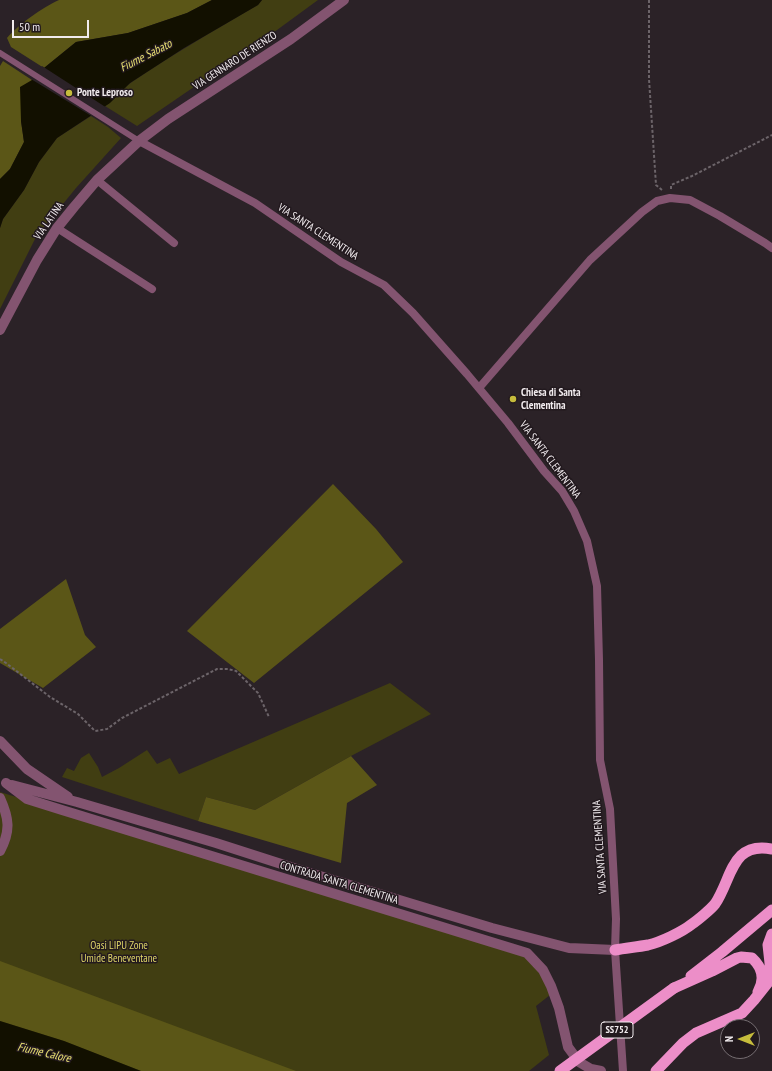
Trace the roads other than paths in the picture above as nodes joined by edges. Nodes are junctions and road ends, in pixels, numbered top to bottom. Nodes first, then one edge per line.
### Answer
1 (344, 0) edge
2 (0, 53) edge
3 (139, 141) junction
4 (97, 180) junction
5 (57, 228) junction
6 (174, 243) dead end
7 (772, 248) edge
8 (152, 289) dead end
9 (0, 330) edge
10 (479, 388) junction
11 (0, 741) edge
12 (3, 782) edge
13 (0, 798) edge
14 (77, 802) junction
15 (755, 849) junction
16 (772, 849) edge
17 (0, 851) edge
18 (772, 857) edge
19 (772, 900) edge
20 (772, 910) edge
21 (748, 931) junction
22 (772, 934) edge
23 (615, 950) junction
24 (674, 988) junction
25 (754, 1000) junction
26 (560, 1071) edge
27 (601, 1071) edge
28 (623, 1071) edge
29 (656, 1071) edge

1 - 3 street, VIA GENNARO DE RIENZO
2 - 3 street
3 - 4 street, VIA LATINA
3 - 10 street, VIA SANTA CLEMENTINA
4 - 5 street, VIA LATINA
4 - 6 street
5 - 8 street
5 - 9 street, VIA LATINA
7 - 10 street
10 - 23 street, VIA SANTA CLEMENTINA
11 - 14 street
12 - 14 street, CONTRADA SANTA CLEMENTINA
12 - 27 street, CONTRADA SANTA CLEMENTINA
13 - 17 street
14 - 23 street, CONTRADA SANTA CLEMENTINA
15 - 16 highway
15 - 18 highway
15 - 23 highway
19 - 21 highway
20 - 21 highway, SS752
21 - 24 highway, SS752
22 - 25 highway
23 - 28 street, VIA SANTA CLEMENTINA
24 - 25 highway
24 - 26 highway, SS752, bridge
25 - 29 highway

